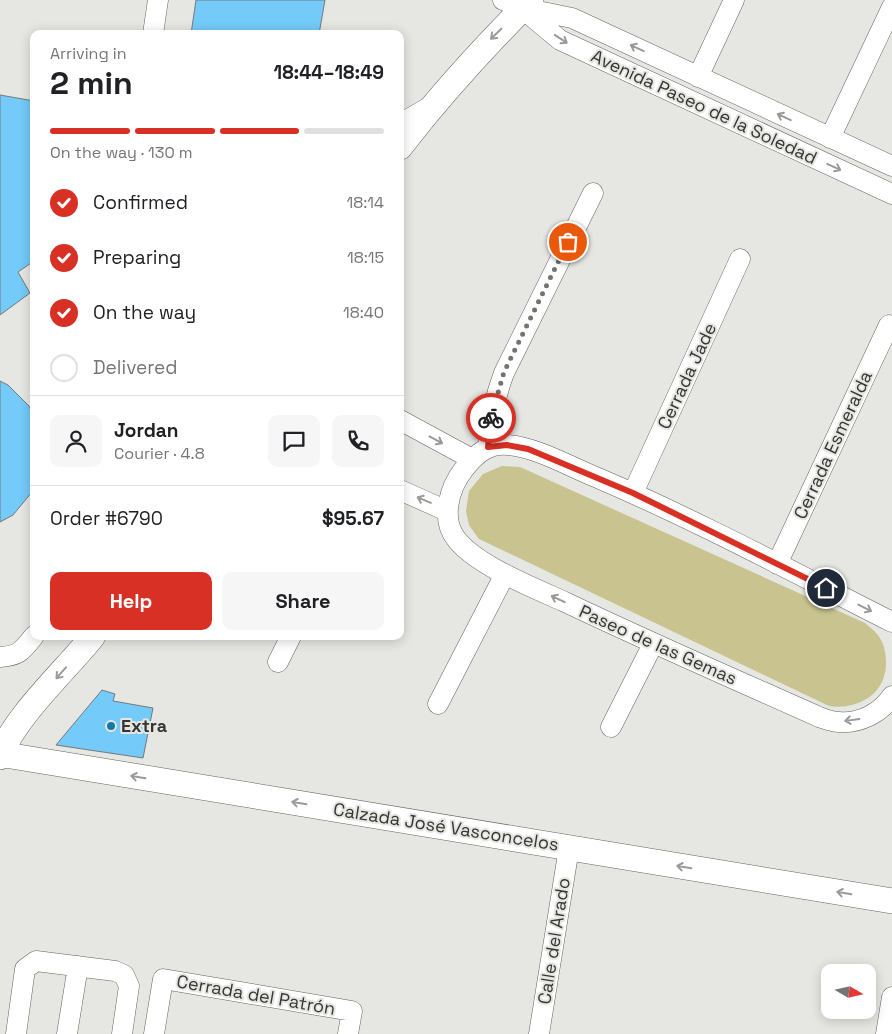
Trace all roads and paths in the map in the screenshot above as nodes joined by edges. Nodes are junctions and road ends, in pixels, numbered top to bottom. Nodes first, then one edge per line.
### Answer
1 (734, 0) edge
2 (151, 1) edge
3 (519, 3) edge
4 (892, 7) edge
5 (153, 30) edge
6 (698, 76) junction
7 (432, 105) junction
8 (404, 122) edge
9 (830, 138) junction
10 (404, 142) edge
11 (892, 166) edge
12 (592, 193) dead end
13 (892, 194) edge
14 (740, 259) dead end
15 (889, 325) dead end
16 (404, 422) edge
17 (488, 447) junction
18 (472, 459) junction
19 (404, 492) edge
20 (633, 493) junction
21 (447, 511) junction
22 (777, 564) junction
23 (505, 574) junction
24 (892, 622) edge
25 (31, 640) edge
26 (90, 640) edge
27 (288, 640) edge
28 (653, 644) junction
29 (0, 657) edge
30 (278, 662) dead end
31 (892, 696) edge
32 (438, 704) dead end
33 (611, 727) dead end
34 (0, 755) edge
35 (569, 848) junction
36 (892, 901) edge
37 (78, 966) junction
38 (892, 997) edge
39 (16, 1034) edge
40 (68, 1034) edge
41 (122, 1034) edge
42 (154, 1034) edge
43 (348, 1034) edge
44 (539, 1034) edge
45 (886, 1034) edge

1 - 6 street
2 - 5 street
6 -> 3 street, Avenida Paseo de la Soledad
3 -> 7 main road
3 -> 13 street, Avenida Paseo de la Soledad
4 - 9 street
9 -> 6 street, Avenida Paseo de la Soledad
7 - 8 street
7 - 10 main road
9 - 11 street, Avenida Paseo de la Soledad
12 - 17 street
14 - 20 street, Cerrada Jade
15 - 22 street, Cerrada Esmeralda
16 -> 18 street
17 - 18 street
17 - 20 street
18 - 21 street
21 -> 19 street
20 - 22 street
21 - 23 street, Paseo de las Gemas
22 -> 24 street
28 -> 23 street, Paseo de las Gemas
23 - 32 street
25 - 29 street
26 -> 34 main road
27 - 30 street
31 -> 28 street, Paseo de las Gemas
28 - 33 street
35 -> 34 main road, Calzada José Vasconcelos
36 -> 35 main road, Calzada José Vasconcelos
35 - 44 street, Calle del Arado
37 - 39 street
37 - 40 street
37 - 41 street
38 - 45 street
42 - 43 street, Cerrada del Patrón

